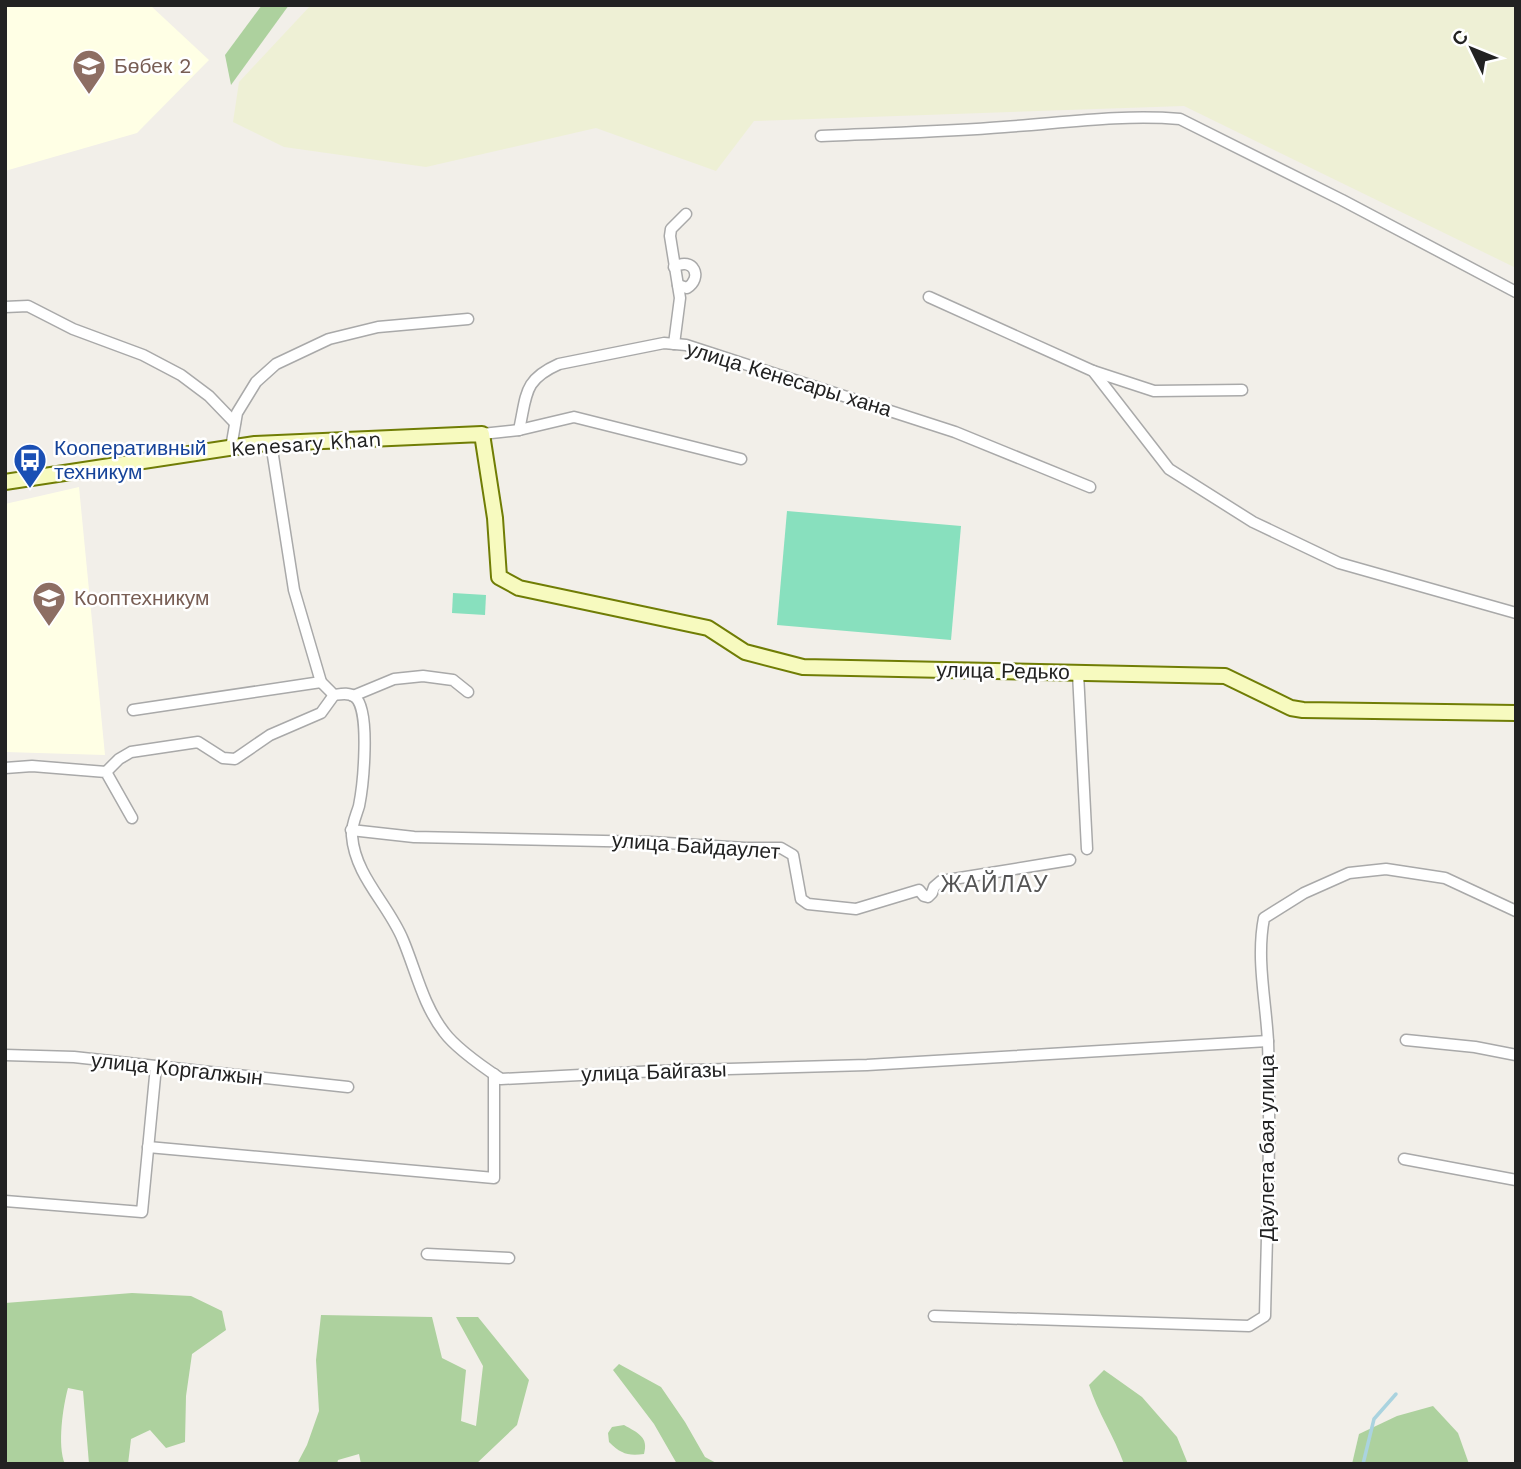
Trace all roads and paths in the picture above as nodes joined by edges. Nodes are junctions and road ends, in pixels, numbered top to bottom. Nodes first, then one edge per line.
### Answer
1 (821, 136) dead end
2 (686, 214) dead end
3 (674, 267) junction
4 (678, 285) junction
5 (1516, 292) edge
6 (929, 297) dead end
7 (5, 307) edge
8 (468, 319) dead end
9 (674, 344) junction
10 (1093, 371) junction
11 (1242, 390) dead end
12 (234, 423) junction
13 (519, 430) junction
14 (482, 434) junction
15 (271, 443) junction
16 (231, 448) junction
17 (741, 459) dead end
18 (5, 482) edge
19 (1090, 487) dead end
20 (1516, 612) edge
21 (1078, 673) junction
22 (321, 682) junction
23 (468, 692) dead end
24 (334, 695) junction
25 (353, 696) junction
26 (133, 710) dead end
27 (1516, 713) edge
28 (5, 768) edge
29 (106, 772) junction
30 (132, 818) dead end
31 (351, 830) junction
32 (1087, 849) dead end
33 (1070, 860) dead end
34 (1516, 911) edge
35 (1406, 1040) dead end
36 (1268, 1041) junction
37 (5, 1055) edge
38 (1516, 1055) edge
39 (156, 1066) junction
40 (494, 1074) junction
41 (348, 1087) dead end
42 (148, 1147) junction
43 (1404, 1159) dead end
44 (1516, 1180) edge
45 (5, 1201) edge
46 (427, 1254) dead end
47 (509, 1258) dead end
48 (934, 1316) dead end

1 - 5 street
2 - 3 street
3 - 4 street
3 - 4 street
4 - 9 street
6 - 10 street
7 - 12 street
8 - 12 street
9 - 13 street, улица Кенесары хана
9 - 19 street, улица Кенесары хана
10 - 11 street
10 - 20 street
12 - 16 street
13 - 14 street
13 - 17 street
14 - 15 street, Kenesary Khan
14 - 21 street, улица Редько
15 - 16 street, Kenesary Khan
15 - 22 street
16 - 18 street, Kenesary Khan
21 - 27 street, улица Редько
21 - 32 street
22 - 24 street
22 - 26 street
23 - 25 street
24 - 25 street
24 - 29 street
25 - 31 street
28 - 29 street
29 - 30 street
31 - 33 street, улица Байдаулет
31 - 40 street
34 - 36 street, Даулета бая улица
35 - 38 street
36 - 40 street, улица Байгазы
36 - 48 street, Даулета бая улица
37 - 39 street, улица Коргалжын
39 - 41 street, улица Коргалжын
39 - 42 street
40 - 42 street
42 - 45 street
43 - 44 street
46 - 47 street

